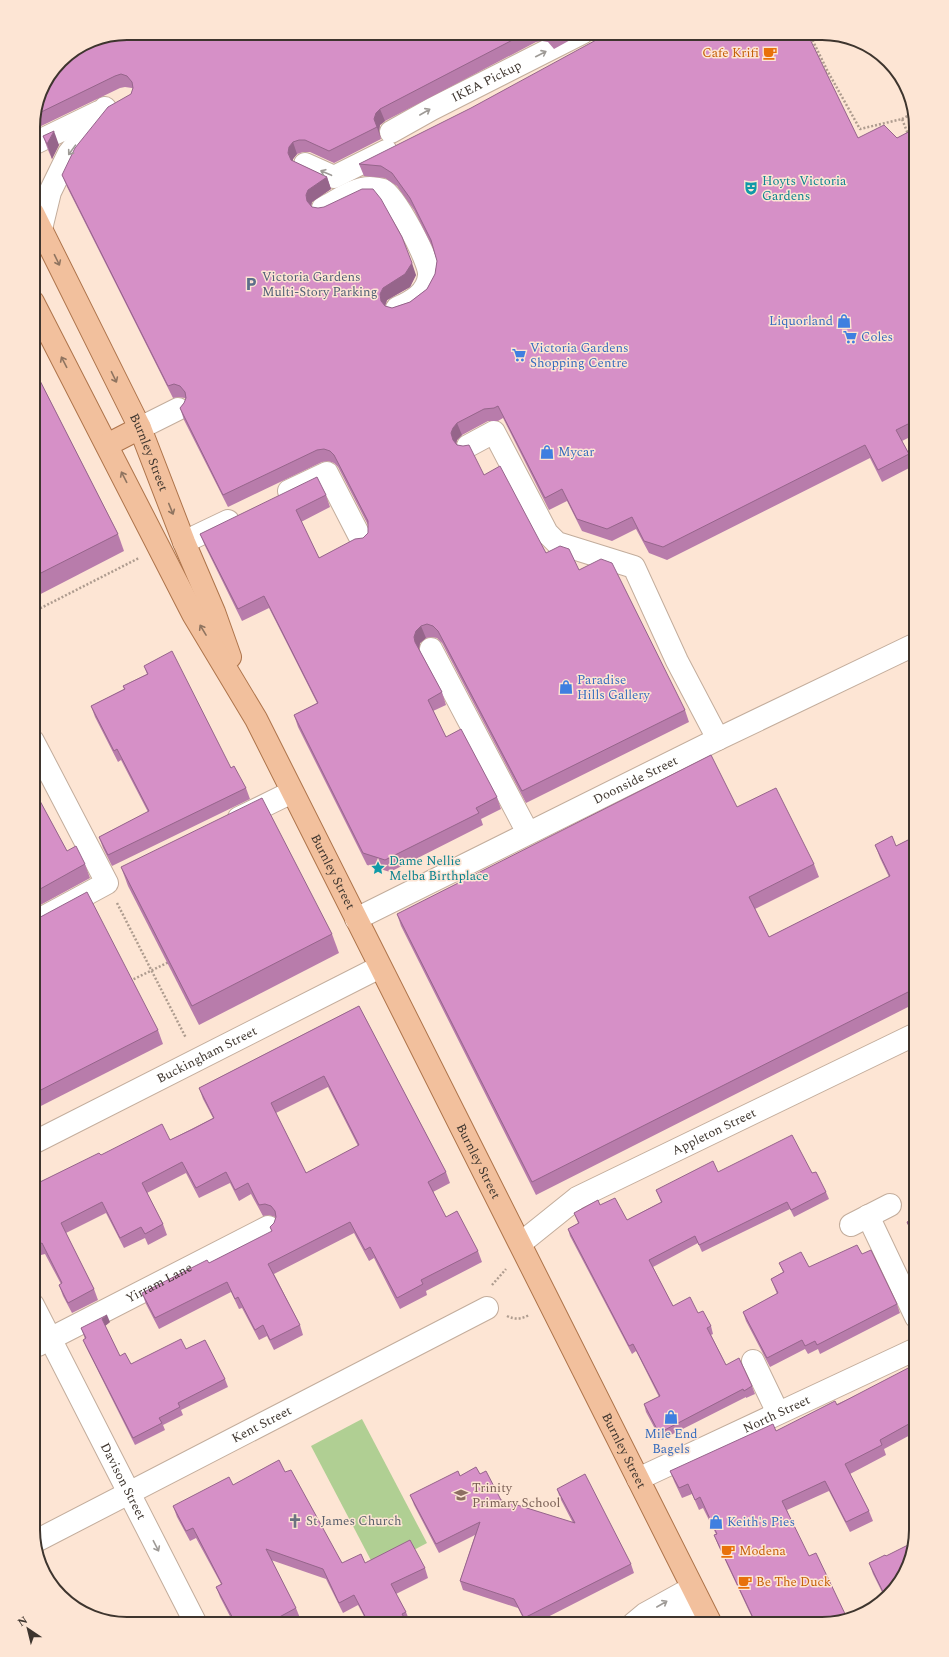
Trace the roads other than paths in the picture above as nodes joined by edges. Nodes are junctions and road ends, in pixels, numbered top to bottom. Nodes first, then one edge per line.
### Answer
1 (581, 40) edge
2 (584, 40) edge
3 (125, 99) edge
4 (105, 108) junction
5 (391, 132) dead end
6 (40, 140) edge
7 (305, 164) dead end
8 (323, 208) edge
9 (40, 214) edge
10 (40, 227) edge
11 (397, 308) edge
12 (40, 316) edge
13 (178, 409) dead end
14 (140, 428) junction
15 (107, 445) junction
16 (468, 446) edge
17 (273, 499) edge
18 (246, 512) edge
19 (362, 539) edge
20 (184, 542) junction
21 (909, 647) edge
22 (431, 649) dead end
23 (245, 699) junction
24 (718, 739) junction
25 (40, 754) edge
26 (292, 792) junction
27 (220, 827) edge
28 (528, 833) junction
29 (128, 873) edge
30 (107, 883) junction
31 (40, 918) edge
32 (356, 919) junction
33 (380, 967) junction
34 (909, 1037) edge
35 (40, 1139) edge
36 (890, 1205) dead end
37 (268, 1226) dead end
38 (524, 1250) junction
39 (909, 1305) edge
40 (487, 1308) road end
41 (40, 1339) edge
42 (909, 1352) edge
43 (753, 1361) dead end
44 (778, 1413) junction
45 (638, 1478) junction
46 (123, 1497) junction
47 (41, 1539) edge
48 (701, 1606) edge
49 (176, 1617) edge
50 (192, 1617) edge
51 (641, 1617) edge
52 (679, 1617) edge

5 -> 1 street, IKEA Pickup
2 -> 7 street, IKEA Pickup
3 - 4 street
4 - 6 street
4 -> 9 street
8 - 11 street
10 -> 14 main road, Burnley Street
15 -> 12 main road, Burnley Street
13 - 14 street
14 - 15 main road
14 -> 20 main road, Burnley Street
23 -> 15 main road, Burnley Street
16 - 24 street
17 - 19 street
18 - 20 street
20 - 23 main road, Burnley Street
21 - 24 street, Doonside Street
22 - 28 street
23 - 26 main road, Burnley Street
24 - 28 street, Doonside Street
25 - 30 street
26 - 27 street
26 - 32 main road, Burnley Street
28 - 32 street, Doonside Street
29 - 30 street
30 - 31 street
32 - 33 main road, Burnley Street
33 - 35 street, Buckingham Street
33 - 38 main road, Burnley Street
34 - 38 street, Appleton Street
36 - 39 street
37 - 41 street, Yirram Lane
38 - 45 main road, Burnley Street
40 - 46 street, Kent Street
41 - 46 street, Davison Street
42 - 44 street, North Street
43 - 44 street
44 - 45 street, North Street
45 - 48 main road, Burnley Street
46 - 47 street, Kent Street
46 - 49 street, Davison Street
46 -> 50 street, Davison Street
51 -> 48 street
48 - 52 street

